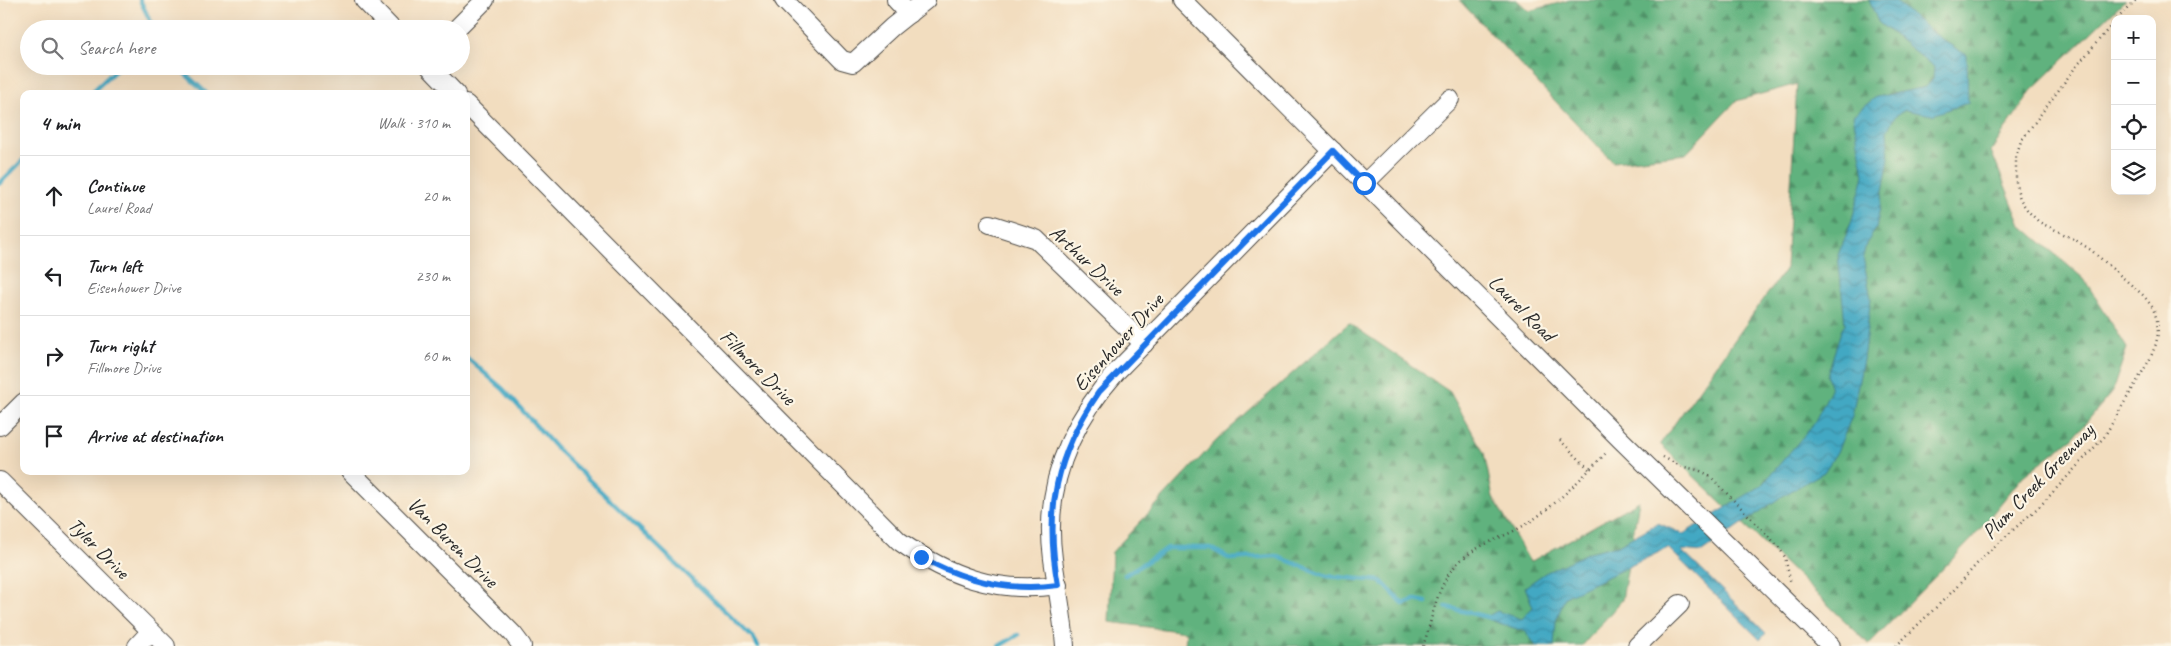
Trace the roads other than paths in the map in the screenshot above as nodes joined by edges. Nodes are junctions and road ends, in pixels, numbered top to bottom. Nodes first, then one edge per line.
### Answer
1 (364, 0) edge
2 (485, 0) edge
3 (784, 0) edge
4 (896, 0) edge
5 (926, 0) edge
6 (1182, 0) edge
7 (909, 14) junction
8 (383, 20) edge
9 (465, 20) edge
10 (438, 75) edge
11 (452, 90) edge
12 (1450, 99) dead end
13 (470, 108) edge
14 (1333, 151) junction
15 (1364, 183) junction
16 (990, 224) dead end
17 (1144, 344) junction
18 (20, 406) edge
19 (0, 426) edge
20 (354, 475) edge
21 (0, 482) edge
22 (1058, 585) junction
23 (1680, 604) dead end
24 (151, 631) junction
25 (1828, 645) edge
26 (137, 646) edge
27 (166, 646) edge
28 (522, 646) edge
29 (1065, 646) edge
30 (1638, 646) edge

1 - 8 street
2 - 9 street
3 - 7 street
4 - 7 street
5 - 7 street
6 - 14 street, Laurel Road
10 - 11 street
12 - 15 street
13 - 22 street, Fillmore Drive
14 - 15 street, Laurel Road
14 - 17 street, Eisenhower Drive
15 - 25 street, Laurel Road
16 - 17 street, Arthur Drive
17 - 22 street, Eisenhower Drive
18 - 19 street
20 - 28 street, Van Buren Drive
21 - 24 street, Tyler Drive
22 - 29 street, Eisenhower Drive
23 - 30 street
24 - 26 street
24 - 27 street, Tyler Drive

